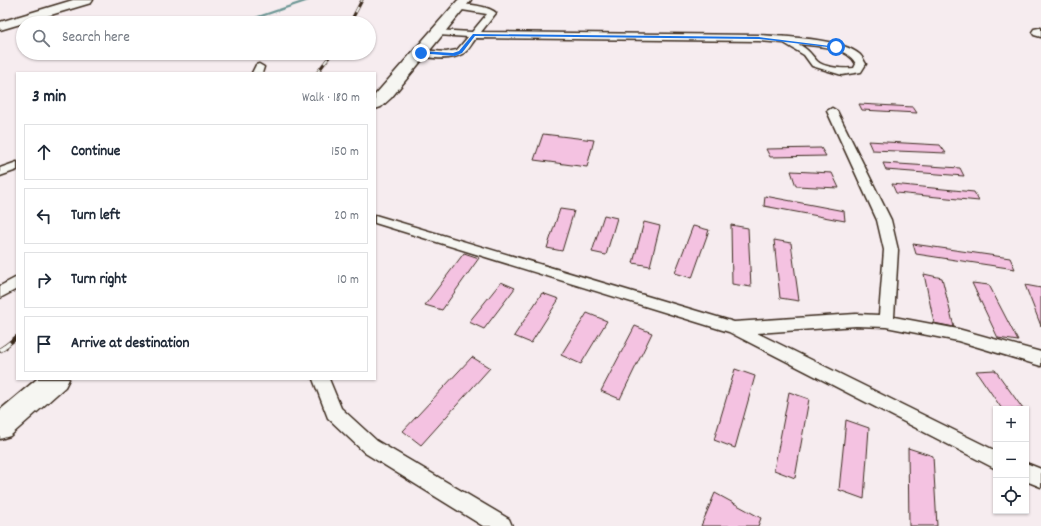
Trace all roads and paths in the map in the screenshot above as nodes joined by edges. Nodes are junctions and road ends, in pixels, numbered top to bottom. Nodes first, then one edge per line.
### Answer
1 (87, 0) edge
2 (462, 3) edge
3 (33, 16) edge
4 (16, 21) edge
5 (0, 26) edge
6 (438, 32) junction
7 (474, 35) junction
8 (787, 41) junction
9 (421, 53) junction
10 (376, 103) edge
11 (832, 111) dead end
12 (16, 166) edge
13 (0, 172) edge
14 (376, 219) edge
15 (16, 283) edge
16 (0, 293) edge
17 (886, 320) junction
18 (734, 328) junction
19 (1041, 359) edge
20 (55, 380) edge
21 (321, 380) edge
22 (0, 427) edge
23 (993, 458) edge
24 (1029, 473) edge
25 (1041, 478) edge
26 (502, 526) edge

1 - 3 street
2 - 6 street
2 - 7 lane
4 - 5 street
6 - 7 lane
6 - 9 street
7 - 8 lane
7 - 9 lane
8 - 8 lane
9 - 10 street
11 - 17 lane
12 - 13 lane
14 - 18 lane
15 - 16 lane
17 - 18 lane
17 - 19 lane
18 - 23 lane
20 - 22 street
21 - 26 lane
24 - 25 lane

